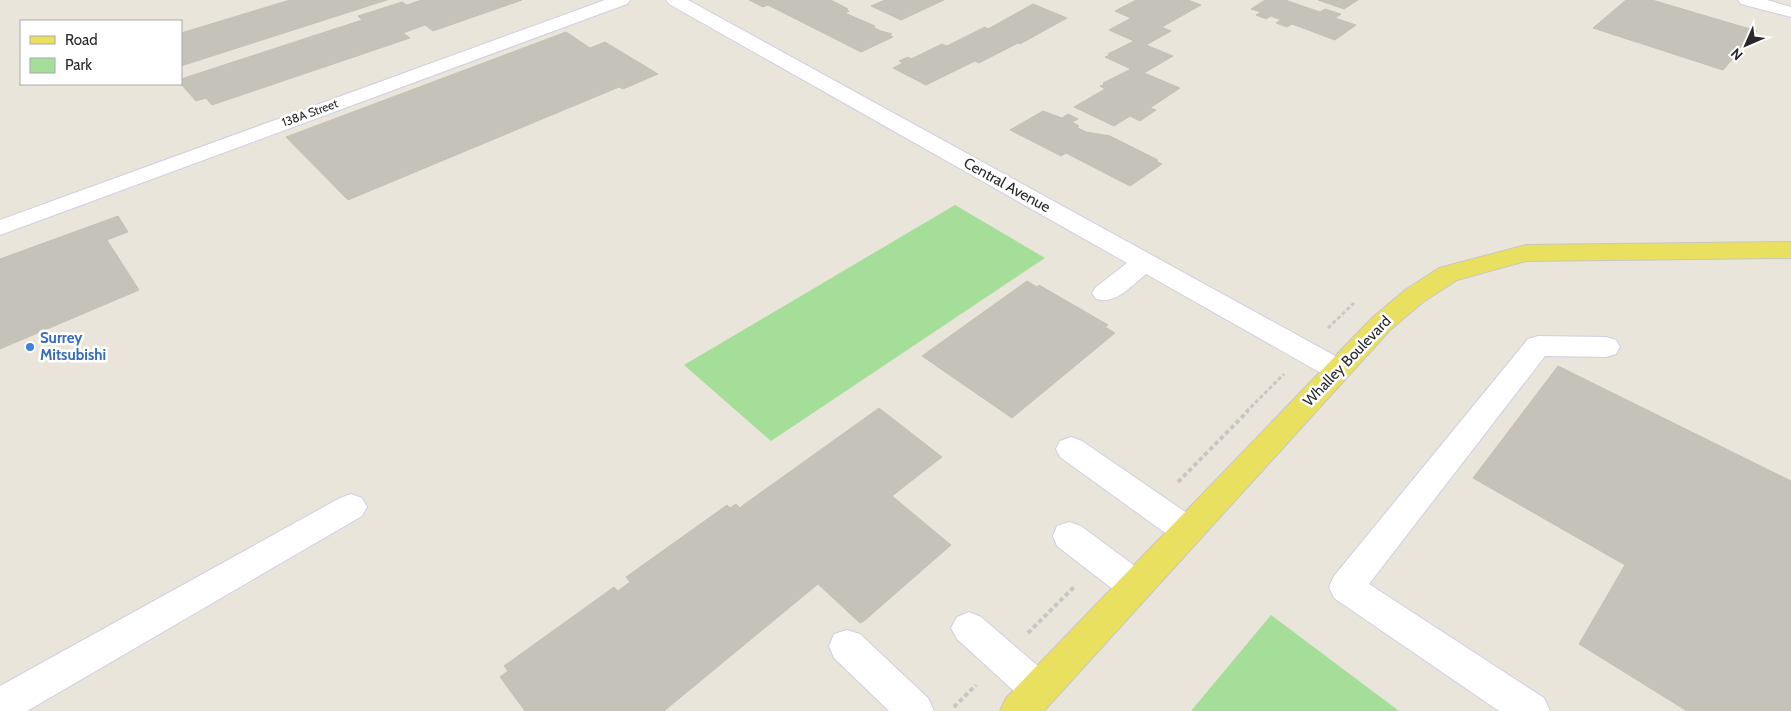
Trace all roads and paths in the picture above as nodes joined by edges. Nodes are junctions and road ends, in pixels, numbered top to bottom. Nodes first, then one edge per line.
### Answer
1 (621, 0) edge
2 (675, 0) edge
3 (1747, 0) edge
4 (1791, 12) edge
5 (0, 228) edge
6 (1791, 250) edge
7 (1145, 262) junction
8 (1105, 293) dead end
9 (1606, 347) dead end
10 (1338, 370) junction
11 (1071, 449) dead end
12 (351, 507) dead end
13 (1186, 530) junction
14 (1069, 536) dead end
15 (1135, 586) junction
16 (969, 628) dead end
17 (848, 646) dead end
18 (1029, 700) edge
19 (0, 706) edge
20 (915, 711) edge
21 (1531, 711) edge

1 - 5 street, 138A Street
2 - 7 street, Central Avenue
3 - 4 street
6 - 10 main road, Whalley Boulevard
7 - 8 street
7 - 10 street, Central Avenue
9 - 21 street
10 - 13 main road, Whalley Boulevard
11 - 13 street
12 - 19 street
13 - 15 main road, Whalley Boulevard
14 - 15 street
15 - 18 main road, Whalley Boulevard
16 - 18 street
17 - 20 street

